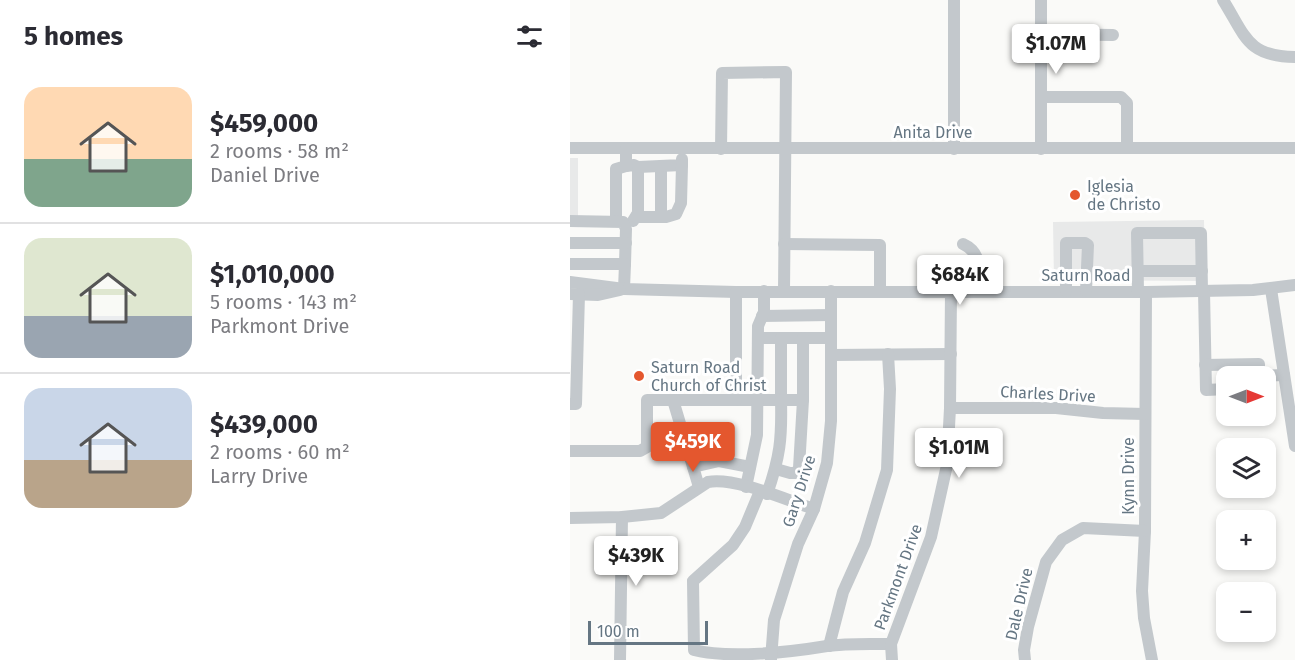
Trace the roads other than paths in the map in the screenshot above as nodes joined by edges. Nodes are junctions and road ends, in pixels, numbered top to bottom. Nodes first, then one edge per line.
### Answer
1 (954, 0) edge
2 (1041, 0) edge
3 (1223, 0) edge
4 (1041, 34) junction
5 (1113, 35) dead end
6 (1295, 57) edge
7 (1041, 97) junction
8 (570, 148) edge
9 (784, 148) junction
10 (1127, 148) junction
11 (1295, 148) edge
12 (626, 149) junction
13 (682, 149) junction
14 (721, 149) junction
15 (954, 149) junction
16 (1041, 149) junction
17 (682, 165) junction
18 (632, 166) junction
19 (661, 166) junction
20 (661, 217) junction
21 (570, 220) edge
22 (626, 220) junction
23 (570, 243) edge
24 (626, 243) junction
25 (784, 244) junction
26 (963, 244) dead end
27 (570, 264) edge
28 (625, 264) junction
29 (1138, 271) junction
30 (1202, 271) junction
31 (570, 282) edge
32 (1066, 285) junction
33 (1086, 285) junction
34 (1295, 285) edge
35 (624, 289) junction
36 (1271, 289) junction
37 (736, 291) junction
38 (764, 291) junction
39 (784, 291) junction
40 (831, 291) junction
41 (880, 291) junction
42 (951, 291) junction
43 (980, 291) junction
44 (1203, 291) junction
45 (1142, 292) junction
46 (574, 294) edge
47 (831, 315) junction
48 (762, 316) junction
49 (574, 321) edge
50 (758, 338) junction
51 (782, 338) junction
52 (803, 338) junction
53 (831, 338) junction
54 (888, 354) junction
55 (951, 354) junction
56 (831, 355) junction
57 (1205, 366) junction
58 (1259, 366) edge
59 (1276, 375) edge
60 (1284, 375) junction
61 (1216, 390) edge
62 (673, 400) junction
63 (736, 400) junction
64 (758, 400) junction
65 (781, 400) junction
66 (803, 400) junction
67 (1291, 402) edge
68 (570, 404) edge
69 (950, 408) junction
70 (1145, 414) junction
71 (1295, 446) edge
72 (570, 451) edge
73 (750, 466) junction
74 (693, 467) junction
75 (776, 469) junction
76 (699, 487) junction
77 (746, 487) junction
78 (764, 493) junction
79 (814, 509) junction
80 (622, 517) junction
81 (570, 518) edge
82 (1145, 531) junction
83 (891, 644) junction
84 (829, 646) junction
85 (772, 656) edge
86 (620, 660) edge
87 (892, 660) edge
88 (1025, 660) edge
89 (1152, 660) edge

1 - 15 street
2 - 4 street
3 - 6 street
4 - 5 street
4 - 7 street
7 - 10 street
7 - 16 street
8 - 12 street, Anita Drive
9 - 14 street, Anita Drive
9 - 14 street
9 - 15 street, Anita Drive
9 - 25 street
10 - 11 street, Anita Drive
10 - 16 street, Anita Drive
12 - 13 street, Anita Drive
12 - 18 street
13 - 14 street, Anita Drive
13 - 17 street
15 - 16 street, Anita Drive
17 - 19 street
17 - 20 street
18 - 19 street
18 - 22 street
18 - 22 street
19 - 20 street
20 - 22 street
21 - 22 street
22 - 24 street
23 - 24 street
24 - 28 street
25 - 39 street
25 - 41 street
26 - 43 street
27 - 28 street
28 - 35 street
29 - 30 street
29 - 30 street, Kynn Drive
29 - 45 street, Kynn Drive
30 - 44 street
31 - 35 street, Saturn Road
32 - 33 street, Saturn Road
32 - 33 street
32 - 43 street, Saturn Road
33 - 45 street, Saturn Road
34 - 36 street, Saturn Road
35 - 37 street, Saturn Road
35 - 46 street, Saturn Road
36 - 44 street, Saturn Road
36 - 60 street
37 - 38 street, Saturn Road
37 - 63 street
38 - 39 street, Saturn Road
38 - 48 street
39 - 40 street, Saturn Road
40 - 41 street, Saturn Road
40 - 47 street, Gary Drive
41 - 42 street, Saturn Road
42 - 43 street, Saturn Road
42 - 55 street, Parkmont Drive
44 - 45 street, Saturn Road
44 - 57 street
45 - 70 street, Kynn Drive
46 - 49 street
47 - 48 street
47 - 53 street, Gary Drive
48 - 50 street
49 - 68 street
50 - 51 street
50 - 64 street
51 - 52 street
51 - 65 street
52 - 53 street
52 - 66 street
53 - 56 street, Gary Drive
54 - 55 street
54 - 56 street
54 - 84 street
55 - 69 street, Parkmont Drive
56 - 79 street, Gary Drive
57 - 58 street
57 - 61 street
59 - 60 street
60 - 67 street
62 - 63 street
62 - 72 street
62 - 74 street
63 - 64 street
64 - 65 street
64 - 73 street
65 - 66 street
65 - 75 street
66 - 75 street
67 - 71 street
69 - 70 street, Charles Drive
69 - 83 street, Parkmont Drive
70 - 82 street, Kynn Drive
73 - 74 street
73 - 77 street
74 - 76 street
75 - 78 street
76 - 77 street
76 - 80 street
77 - 78 street
78 - 79 street
78 - 85 street
79 - 85 street, Gary Drive
80 - 81 street
80 - 86 street
82 - 88 street, Dale Drive
82 - 89 street, Kynn Drive
83 - 84 street
83 - 87 street, Parkmont Drive
84 - 85 street

